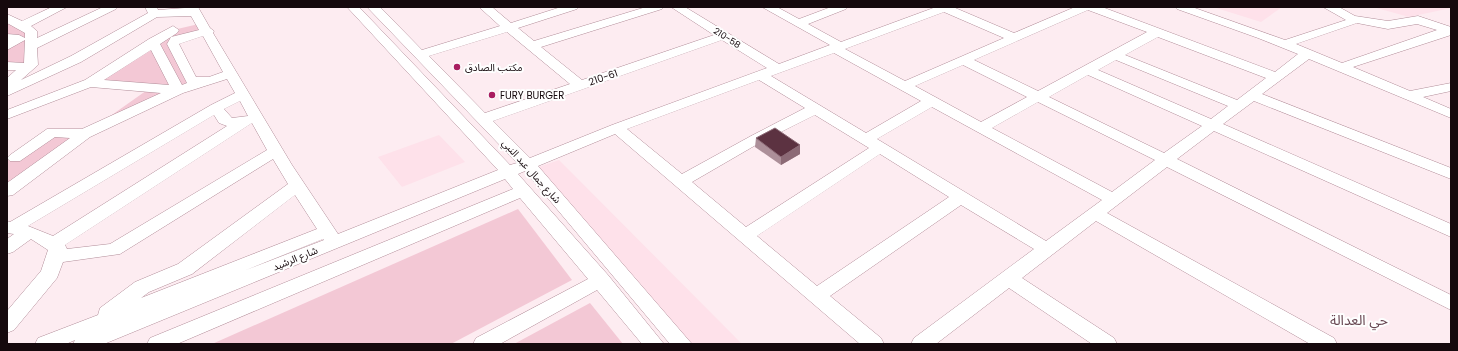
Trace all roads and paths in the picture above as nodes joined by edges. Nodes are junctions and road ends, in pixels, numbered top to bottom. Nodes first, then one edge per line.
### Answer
1 (61, 7) edge
2 (112, 7) edge
3 (353, 7) edge
4 (373, 7) edge
5 (485, 7) edge
6 (573, 7) edge
7 (658, 7) edge
8 (677, 7) edge
9 (842, 7) edge
10 (946, 7) edge
11 (1084, 7) edge
12 (1091, 7) edge
13 (1181, 7) edge
14 (1329, 7) edge
15 (774, 8) edge
16 (157, 11) edge
17 (7, 18) edge
18 (200, 18) edge
19 (1353, 19) junction
20 (798, 23) junction
21 (510, 27) junction
22 (27, 29) junction
23 (173, 30) junction
24 (1450, 30) edge
25 (1157, 32) junction
26 (724, 36) junction
27 (1014, 38) junction
28 (13, 39) edge
29 (153, 42) junction
30 (1284, 44) junction
31 (7, 46) edge
32 (31, 46) junction
33 (532, 46) junction
34 (837, 47) junction
35 (1307, 54) junction
36 (420, 55) junction
37 (1115, 55) junction
38 (963, 60) junction
39 (7, 66) edge
40 (28, 67) junction
41 (1342, 67) junction
42 (777, 69) junction
43 (1088, 70) junction
44 (232, 73) junction
45 (760, 75) junction
46 (1276, 77) junction
47 (210, 81) junction
48 (90, 83) junction
49 (7, 85) edge
50 (579, 85) junction
51 (904, 86) junction
52 (1451, 87) edge
53 (151, 88) junction
54 (178, 90) junction
55 (7, 92) edge
56 (244, 94) junction
57 (1251, 95) junction
58 (1410, 95) junction
59 (1038, 97) junction
60 (932, 101) junction
61 (1238, 105) junction
62 (216, 108) junction
63 (815, 109) junction
64 (1451, 114) edge
65 (7, 115) edge
66 (252, 119) junction
67 (483, 119) junction
68 (1212, 125) junction
69 (617, 128) junction
70 (981, 128) junction
71 (85, 134) junction
72 (873, 143) junction
73 (276, 151) junction
74 (11, 158) edge
75 (49, 160) junction
76 (1166, 160) junction
77 (526, 164) junction
78 (507, 172) junction
79 (1451, 174) edge
80 (485, 181) junction
81 (681, 182) junction
82 (297, 185) junction
83 (524, 190) junction
84 (7, 191) edge
85 (961, 197) junction
86 (1113, 199) junction
87 (502, 200) junction
88 (1095, 213) junction
89 (16, 229) edge
90 (1451, 230) edge
91 (745, 235) junction
92 (333, 237) junction
93 (7, 248) edge
94 (1047, 249) junction
95 (54, 251) junction
96 (294, 258) junction
97 (348, 264) junction
98 (1008, 278) junction
99 (601, 280) junction
100 (306, 282) junction
101 (817, 295) junction
102 (1451, 304) edge
103 (7, 325) edge
104 (86, 335) edge
105 (45, 344) edge
106 (67, 344) edge
107 (157, 344) edge
108 (483, 344) edge
109 (654, 344) edge
110 (682, 344) edge
111 (874, 344) edge
112 (921, 344) edge
113 (1108, 344) edge
114 (1327, 344) edge

1 - 22 street
2 - 32 street
3 - 78 street, شارع جمال عبد النبي
4 - 36 street, شارع جمال عبد النبي
5 - 21 street
6 - 21 street
7 - 33 street
8 - 26 street, 210-58
9 - 20 street
10 - 27 street
10 - 34 street, شارع الرشيد
11 - 27 street
12 - 25 street
13 - 30 street
14 - 19 street
15 - 20 street
16 - 18 street
16 - 23 street
16 - 55 street
17 - 22 street
18 - 23 street
18 - 44 street
18 - 47 street
19 - 24 street
19 - 30 street
20 - 34 street
21 - 33 street
21 - 36 street
22 - 28 street
22 - 32 street
23 - 29 street
24 - 41 street
25 - 37 street
25 - 46 street
26 - 42 street, 210-58
26 - 50 street, 210-61
27 - 38 street
28 - 31 street
29 - 48 street
29 - 54 street
30 - 35 street
32 - 40 street
33 - 50 street
34 - 42 street, شارع الرشيد
34 - 51 street
35 - 41 street
35 - 46 street
36 - 67 street, شارع جمال عبد النبي
37 - 43 street
37 - 61 street
38 - 51 street
38 - 59 street
39 - 40 street
40 - 49 street
41 - 58 street
42 - 45 street, شارع الرشيد
43 - 59 street
43 - 68 street
44 - 47 street
44 - 56 street
45 - 63 street
45 - 69 street, شارع الرشيد
46 - 57 street
47 - 54 street
48 - 53 street
48 - 65 street
50 - 67 street, 210-61
51 - 60 street
52 - 58 street
53 - 54 street
53 - 71 street
54 - 71 street
56 - 62 street
56 - 66 street
57 - 61 street
57 - 79 street
58 - 64 street
59 - 70 street
59 - 76 street
60 - 70 street
60 - 72 street
61 - 68 street
62 - 66 street
62 - 89 street
63 - 72 street
63 - 81 street
66 - 73 street
66 - 95 street
67 - 77 street, شارع جمال عبد النبي
68 - 76 street
68 - 90 street
69 - 77 street, شارع الرشيد
69 - 81 street
70 - 86 street
71 - 74 street
71 - 75 street
72 - 85 street
72 - 91 street
73 - 82 street
73 - 95 street
74 - 75 street
75 - 84 street
76 - 86 street
76 - 102 street
77 - 78 street, شارع الرشيد
77 - 110 street, شارع جمال عبد النبي
78 - 80 street, شارع الرشيد
78 - 83 street, شارع جمال عبد النبي
80 - 87 street
80 - 92 street, شارع الرشيد
81 - 91 street
82 - 92 street
82 - 104 street
83 - 87 street
83 - 99 street, شارع جمال عبد النبي
85 - 94 street
85 - 101 street
86 - 88 street
87 - 97 street
88 - 94 street
88 - 114 street
89 - 93 street
89 - 95 street
91 - 101 street
92 - 96 street, شارع الرشيد
92 - 97 street
92 - 104 street
92 - 106 street
94 - 98 street
95 - 103 street
96 - 100 street
96 - 104 street, شارع الرشيد
97 - 100 street
98 - 112 street
98 - 113 street
99 - 108 street
99 - 109 street, شارع جمال عبد النبي
100 - 107 street
101 - 111 street
104 - 105 street

